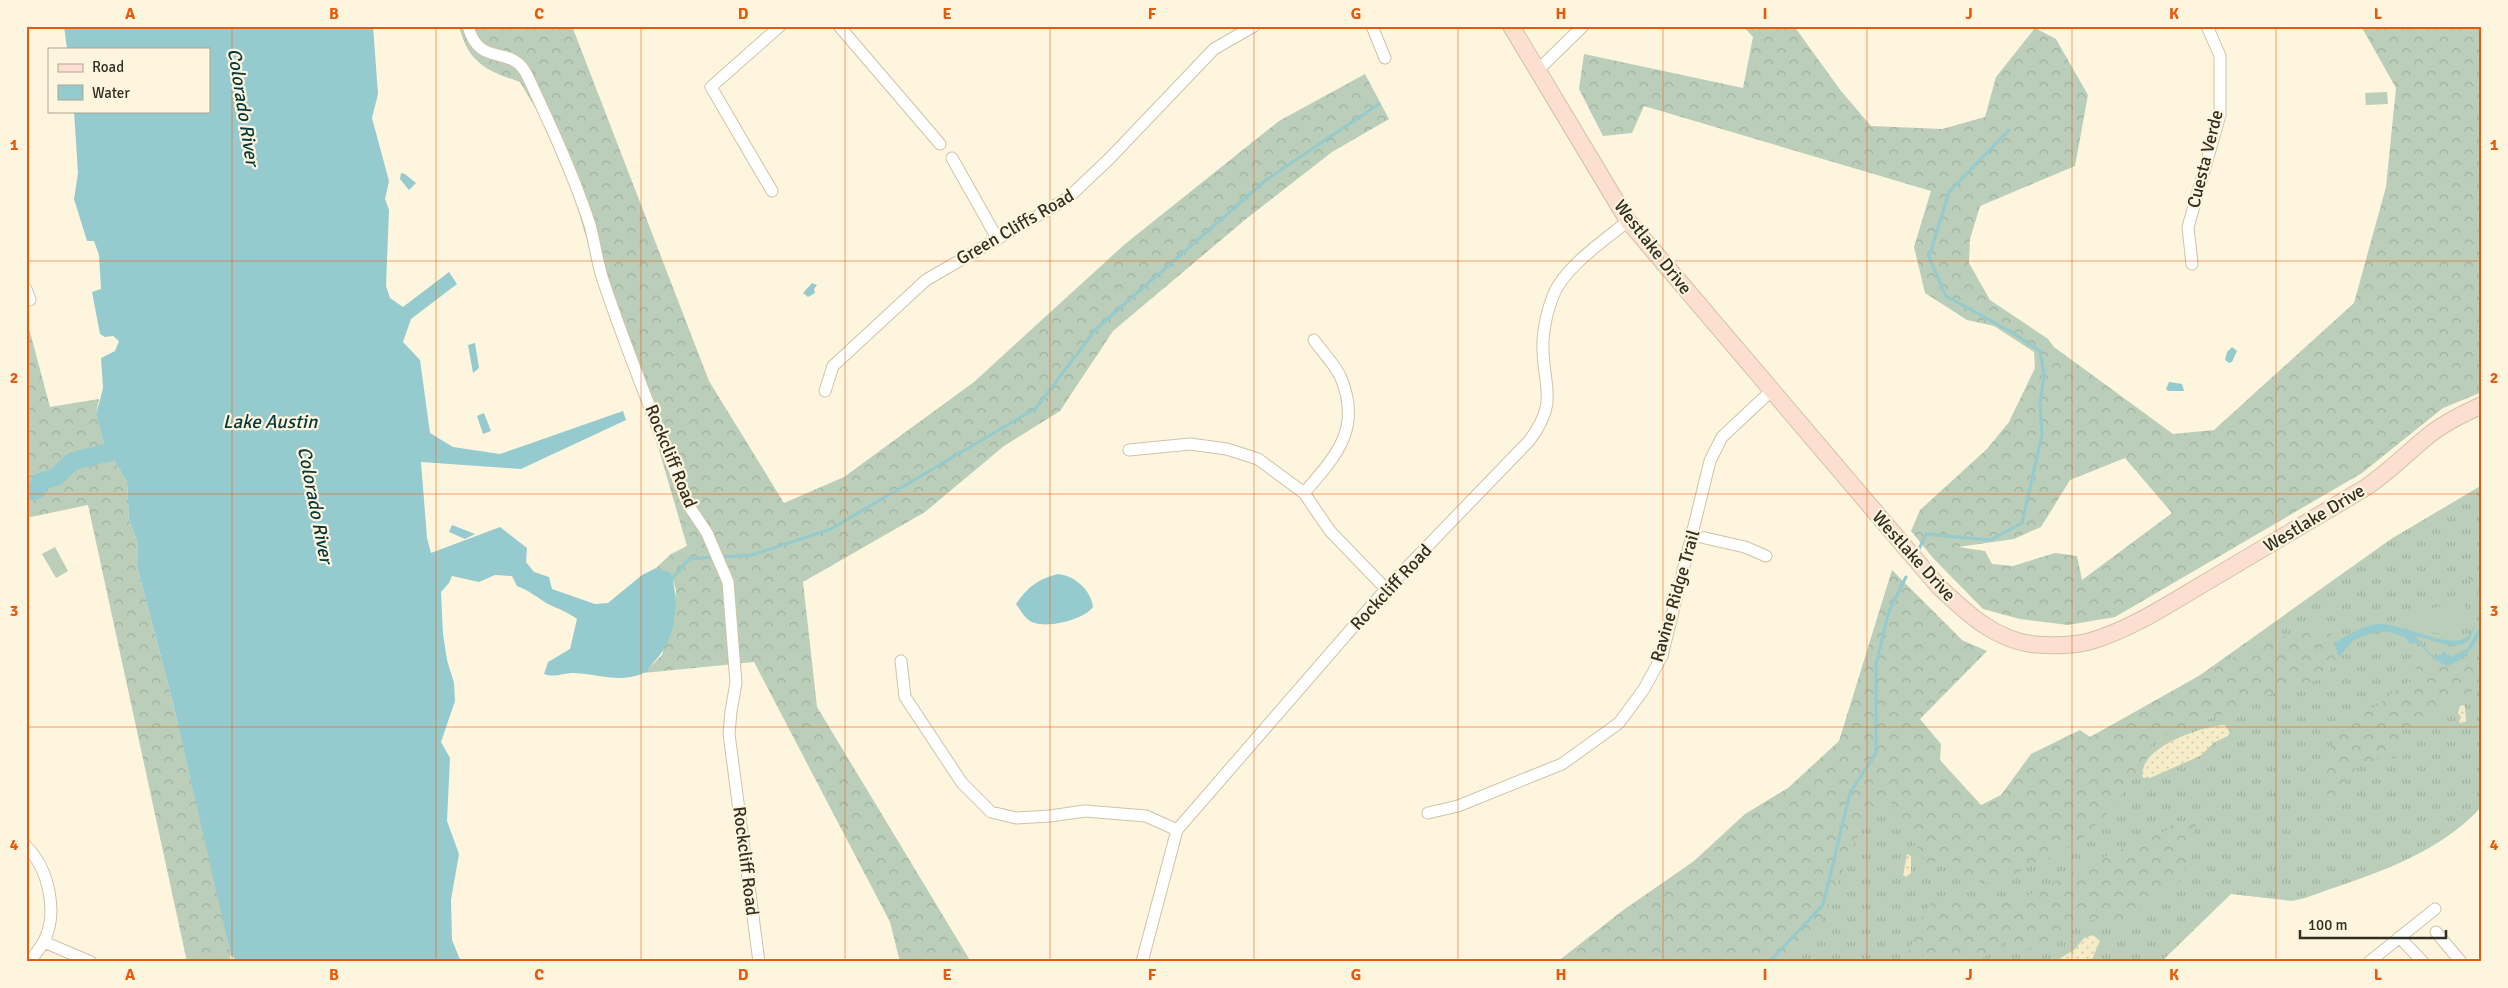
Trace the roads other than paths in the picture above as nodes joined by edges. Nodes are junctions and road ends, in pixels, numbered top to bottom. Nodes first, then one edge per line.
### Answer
1 (468, 26) edge
2 (780, 26) edge
3 (839, 26) edge
4 (1254, 26) edge
5 (1372, 26) edge
6 (1511, 26) edge
7 (1583, 26) edge
8 (2207, 26) edge
9 (1385, 58) dead end
10 (1539, 69) junction
11 (940, 144) dead end
12 (952, 158) dead end
13 (772, 191) dead end
14 (1628, 221) junction
15 (997, 238) junction
16 (2192, 264) dead end
17 (1314, 340) dead end
18 (1771, 390) junction
19 (825, 391) dead end
20 (2482, 406) edge
21 (1129, 450) dead end
22 (1304, 493) junction
23 (1692, 535) junction
24 (1766, 556) dead end
25 (1386, 589) junction
26 (901, 661) dead end
27 (1428, 813) dead end
28 (1178, 830) junction
29 (26, 846) edge
30 (2435, 909) dead end
31 (2436, 932) dead end
32 (2399, 937) junction
33 (44, 942) junction
34 (29, 962) edge
35 (91, 962) edge
36 (759, 962) edge
37 (1142, 962) edge
38 (2369, 962) edge
39 (2423, 962) edge
40 (2461, 962) edge

1 - 36 street, Rockcliff Road
2 - 13 street
3 - 11 street
4 - 15 street, Green Cliffs Road
5 - 9 street
6 - 10 street, Westlake Drive
7 - 10 street
8 - 16 street, Cuesta Verde
10 - 14 street, Westlake Drive
12 - 15 street
14 - 18 street, Westlake Drive
14 - 25 street, Rockcliff Road
15 - 19 street, Green Cliffs Road
17 - 22 street
18 - 20 street, Westlake Drive
18 - 23 street, Ravine Ridge Trail
21 - 22 street
22 - 25 street
23 - 24 street
23 - 27 street, Ravine Ridge Trail
25 - 28 street, Rockcliff Road
26 - 28 street
28 - 37 street, Rockcliff Road
29 - 33 street
30 - 32 street
31 - 40 street
32 - 38 street
32 - 39 street
33 - 34 street
33 - 35 street

